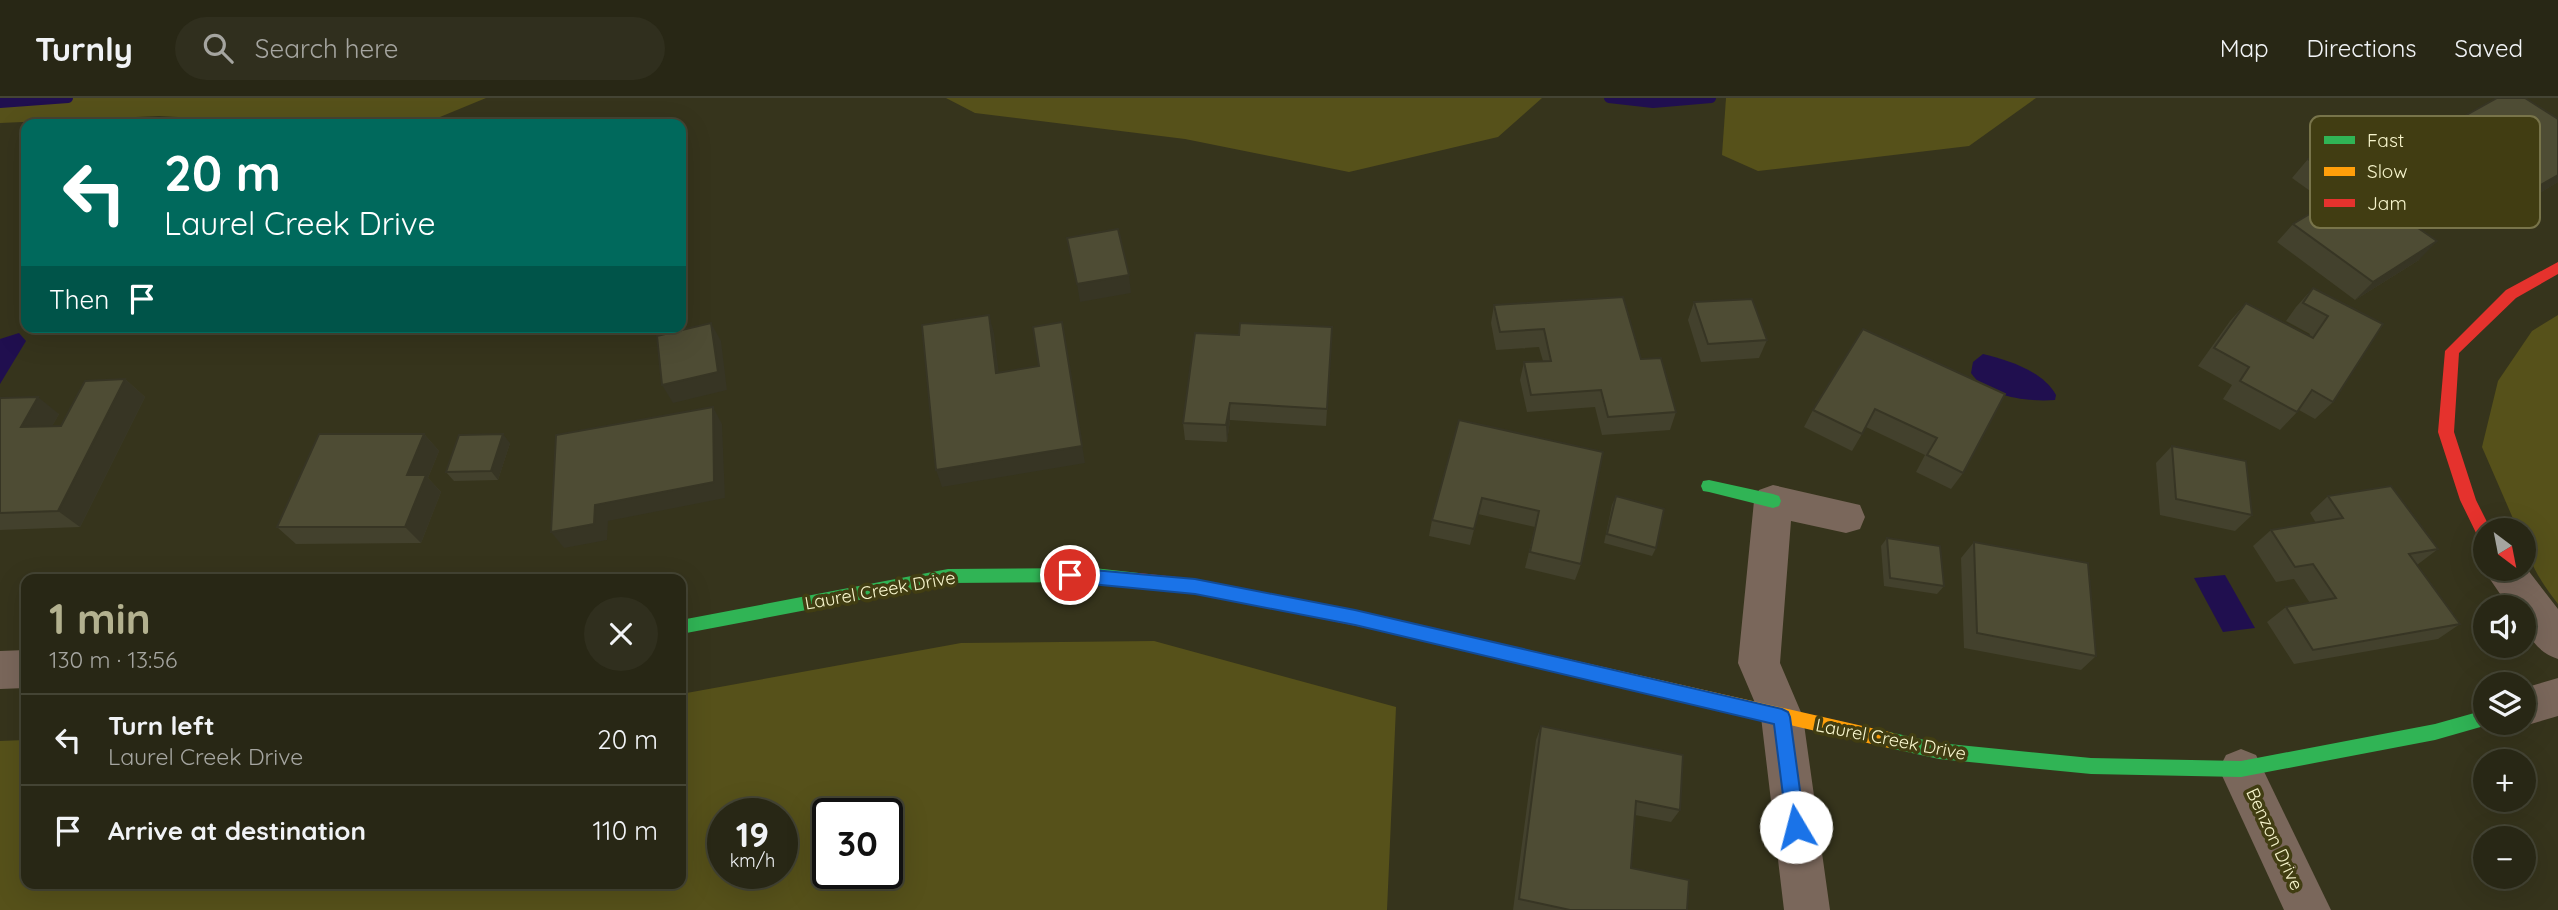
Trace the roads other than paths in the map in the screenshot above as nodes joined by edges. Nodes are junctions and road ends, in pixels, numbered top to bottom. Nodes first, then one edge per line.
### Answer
1 (2558, 267) edge
2 (1709, 486) dead end
3 (1773, 501) junction
4 (1846, 517) dead end
5 (2477, 518) edge
6 (2511, 581) edge
7 (686, 626) edge
8 (2558, 641) edge
9 (21, 669) edge
10 (0, 670) edge
11 (2558, 697) edge
12 (2536, 703) edge
13 (1782, 717) junction
14 (2473, 721) edge
15 (2241, 769) junction
16 (1807, 910) edge
17 (2308, 910) edge

1 - 5 street
2 - 3 street
3 - 4 street
3 - 13 street
6 - 8 street
7 - 13 street, Laurel Creek Drive
9 - 10 street
11 - 12 street
13 - 15 street, Laurel Creek Drive
13 - 16 street
14 - 15 street, Laurel Creek Drive
15 - 17 street, Benzon Drive

